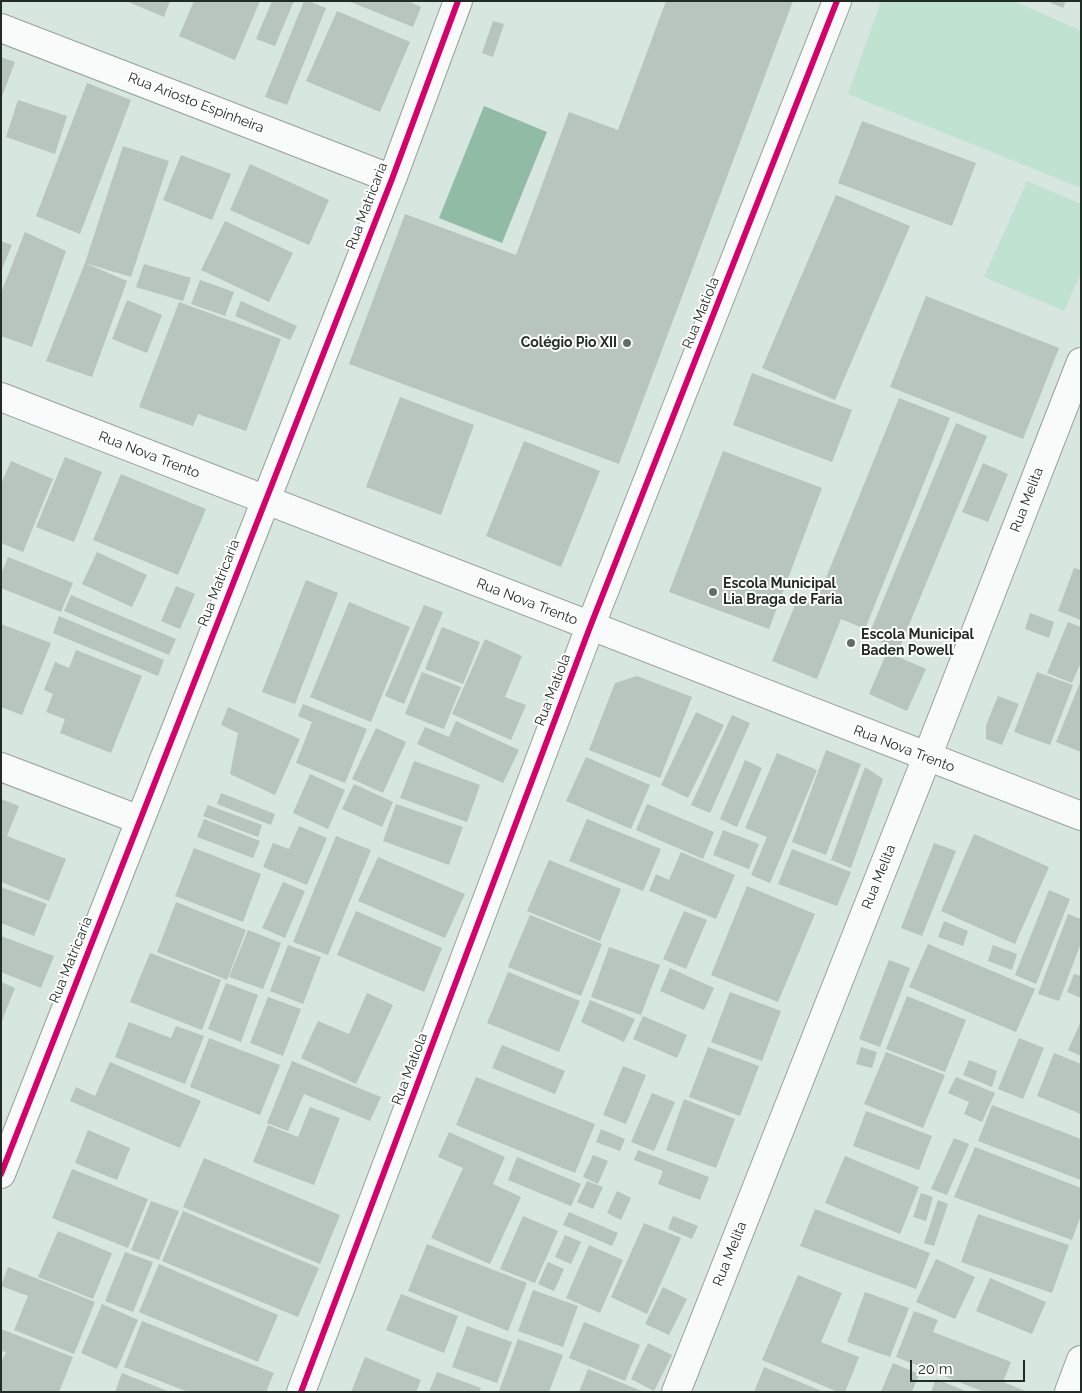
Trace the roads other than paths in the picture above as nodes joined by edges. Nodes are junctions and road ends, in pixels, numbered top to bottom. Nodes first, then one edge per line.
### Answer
1 (458, 1) edge
2 (837, 1) edge
3 (1, 28) edge
4 (392, 179) junction
5 (1081, 362) edge
6 (1, 398) edge
7 (265, 500) junction
8 (590, 627) junction
9 (927, 757) junction
10 (1, 767) edge
11 (1081, 816) edge
12 (140, 820) junction
13 (6, 1144) edge
14 (1, 1174) edge
15 (1081, 1360) edge
16 (301, 1392) edge
17 (676, 1392) edge
18 (1068, 1392) edge

1 - 4 street, Rua Matricaria
2 - 8 street, Rua Matiola
3 - 4 street, Rua Ariosto Espinheira
4 - 7 street, Rua Matricaria
5 - 9 street, Rua Melita
6 - 7 street, Rua Nova Trento
7 - 8 street, Rua Nova Trento
7 - 12 street, Rua Matricaria
8 - 9 street, Rua Nova Trento
8 - 16 street, Rua Matiola
9 - 11 street, Rua Nova Trento
9 - 17 street, Rua Melita
10 - 12 street
12 - 13 street, Rua Matricaria
13 - 14 street, Rua Matricaria
15 - 18 street

